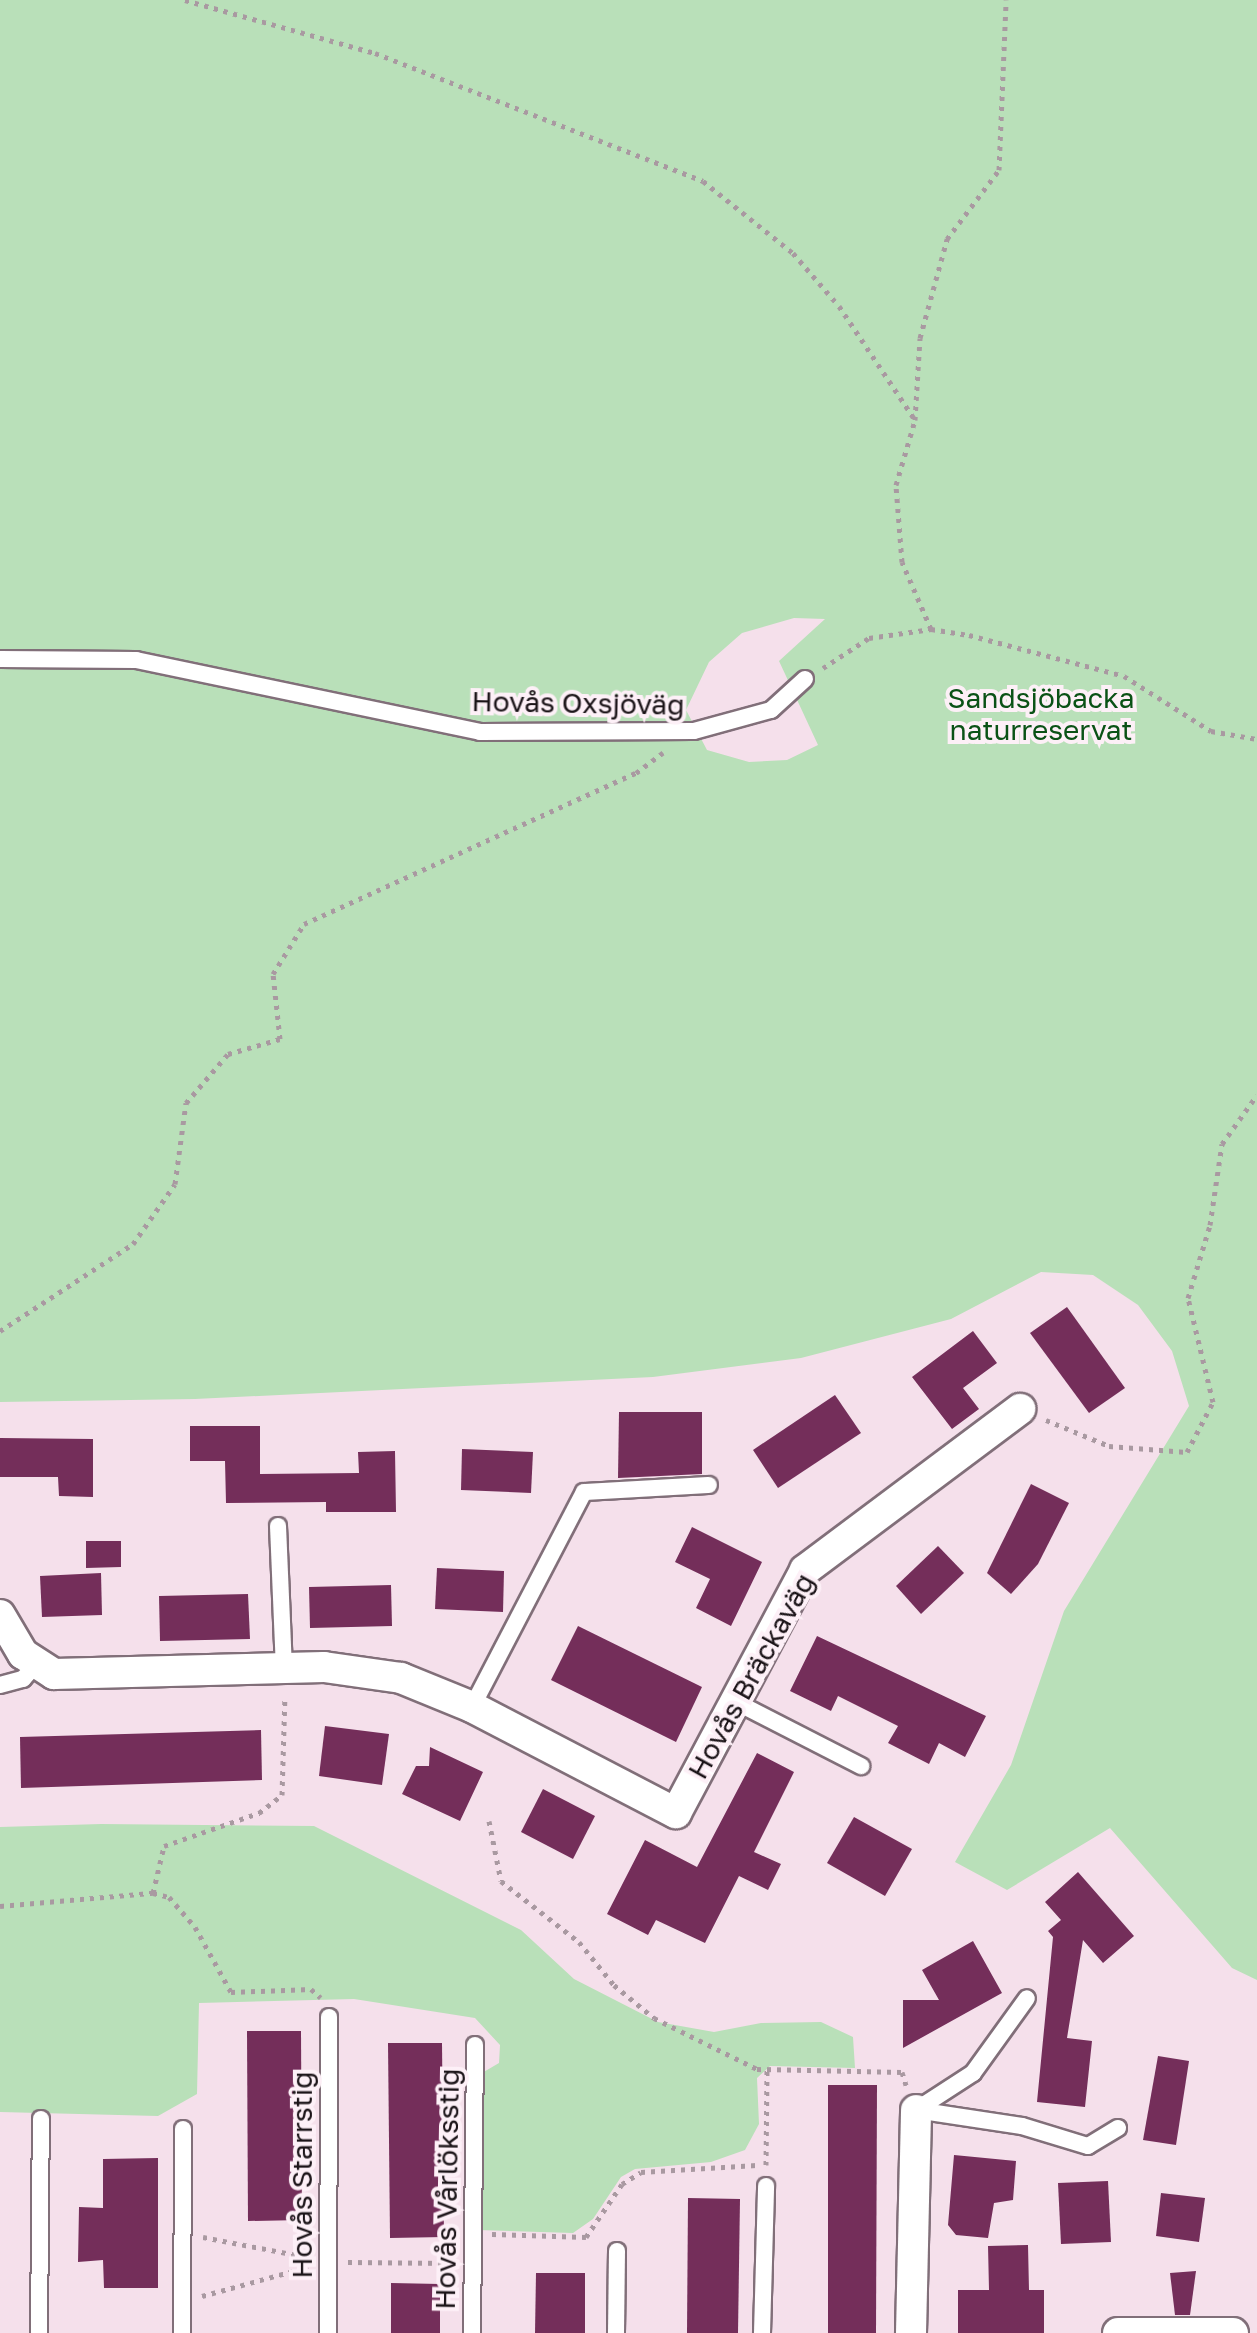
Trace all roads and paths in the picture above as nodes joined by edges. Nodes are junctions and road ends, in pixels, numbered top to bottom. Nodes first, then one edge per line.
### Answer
1 (185, 0) edge
2 (1006, 0) edge
3 (915, 420) junction
4 (931, 629) junction
5 (0, 659) edge
6 (805, 679) joint
7 (694, 731) junction
8 (1257, 739) edge
9 (1257, 1095) edge
10 (0, 1331) edge
11 (1020, 1409) joint
12 (709, 1485) dead end
13 (278, 1526) dead end
14 (0, 1615) edge
15 (35, 1665) junction
16 (284, 1667) junction
17 (0, 1685) edge
18 (734, 1701) junction
19 (472, 1707) junction
20 (861, 1766) dead end
21 (489, 1821) dead end
22 (153, 1893) junction
23 (0, 1906) edge
24 (1027, 1998) dead end
25 (329, 2017) joint
26 (475, 2045) dead end
27 (767, 2070) junction
28 (916, 2110) junction
29 (41, 2119) dead end
30 (1118, 2128) dead end
31 (183, 2129) dead end
32 (766, 2165) junction
33 (766, 2186) joint
34 (472, 2233) junction
35 (617, 2251) dead end
36 (328, 2261) junction
37 (183, 2301) junction
38 (39, 2333) edge
39 (182, 2333) edge
40 (328, 2333) edge
41 (472, 2333) edge
42 (616, 2333) edge
43 (762, 2333) edge
44 (911, 2333) edge
45 (1118, 2333) edge
46 (1233, 2333) edge

1 - 3 path
2 - 3 path
3 - 4 path
4 - 6 path
4 - 8 path
5 - 7 lane, Hovås Oxsjöväg
6 - 7 lane, Hovås Oxsjöväg
7 - 10 path
9 - 11 path
11 - 18 street, Hovås Bräckaväg
12 - 19 lane
13 - 16 lane
14 - 15 street
15 - 16 street, Hovås Bräckaväg
15 - 17 lane
16 - 19 street, Hovås Bräckaväg
16 - 22 path
18 - 19 street, Hovås Bräckaväg
18 - 20 lane
21 - 27 path
22 - 23 path
22 - 25 path
24 - 28 lane
25 - 36 lane, Hovås Starrstig
26 - 34 lane, Hovås Vårlöksstig
27 - 28 path
27 - 32 path
28 - 30 lane
28 - 44 street
29 - 38 lane
31 - 37 lane
32 - 33 path
32 - 34 path
33 - 43 lane
34 - 41 lane, Hovås Vårlöksstig
35 - 42 lane
36 - 37 path
36 - 40 lane, Hovås Starrstig
37 - 39 lane
45 - 46 street

